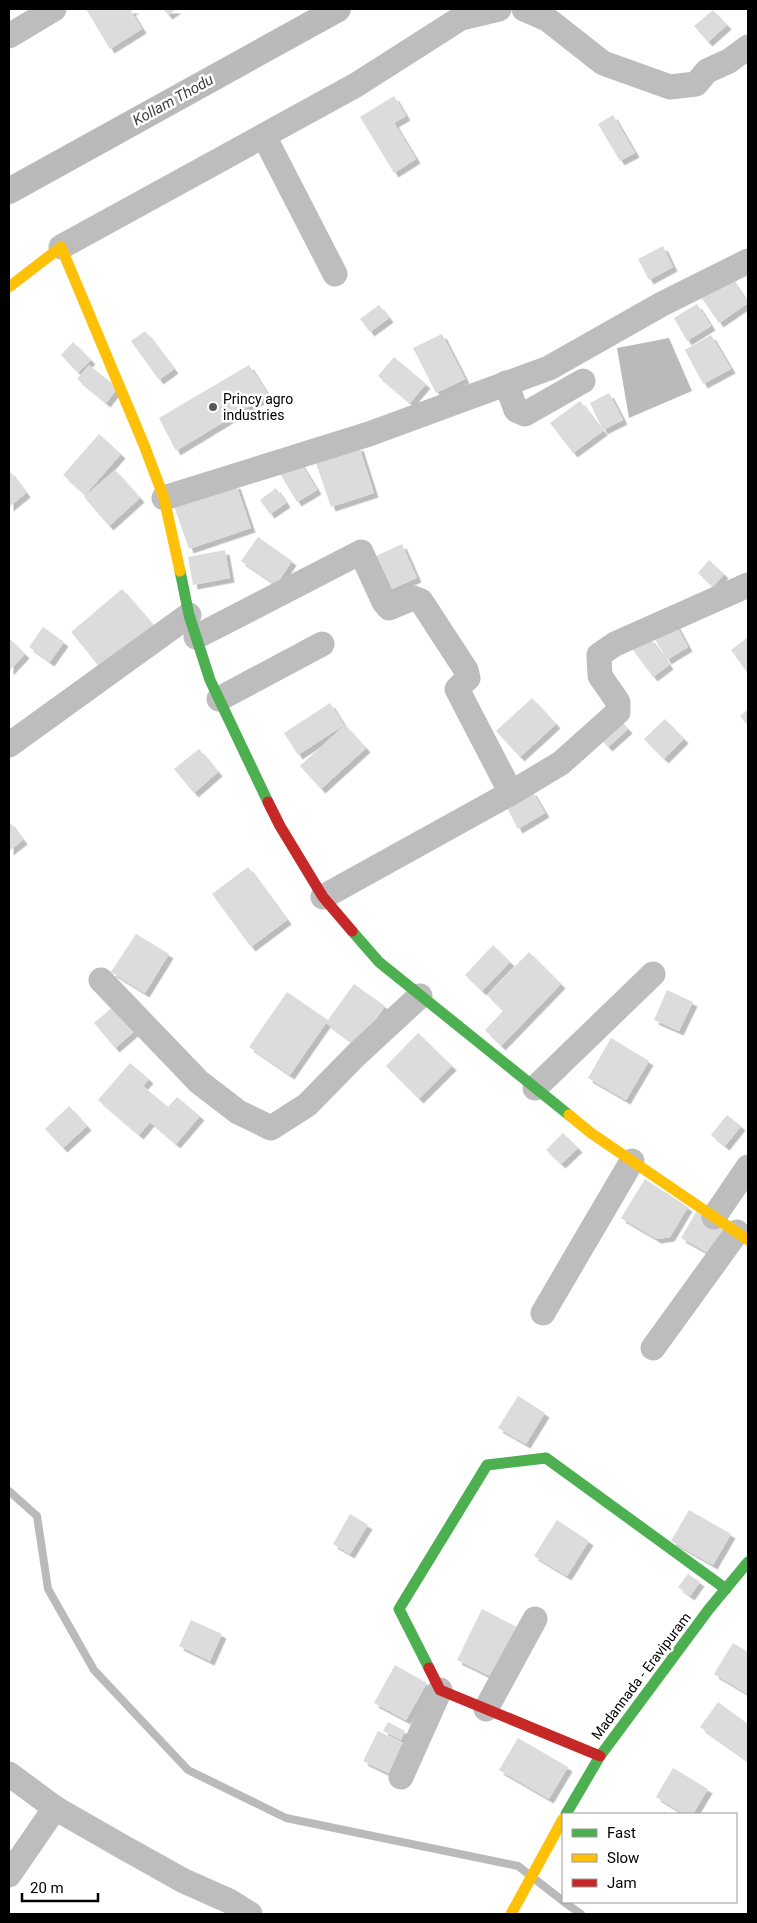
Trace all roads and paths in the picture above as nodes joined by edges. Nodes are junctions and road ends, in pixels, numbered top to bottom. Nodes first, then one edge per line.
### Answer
1 (54, 9) edge
2 (499, 9) edge
3 (524, 9) edge
4 (10, 32) edge
5 (748, 48) edge
6 (264, 136) junction
7 (61, 247) junction
8 (748, 260) edge
9 (335, 274) dead end
10 (9, 287) edge
11 (583, 382) dead end
12 (506, 383) junction
13 (164, 498) junction
14 (748, 585) edge
15 (192, 626) junction
16 (322, 644) dead end
17 (219, 699) junction
18 (13, 734) edge
19 (512, 793) junction
20 (323, 897) junction
21 (653, 974) dead end
22 (100, 980) dead end
23 (420, 996) junction
24 (535, 1088) junction
25 (632, 1161) junction
26 (748, 1167) edge
27 (714, 1217) junction
28 (742, 1236) edge
29 (543, 1313) dead end
30 (653, 1348) dead end
31 (748, 1562) edge
32 (726, 1588) junction
33 (535, 1619) dead end
34 (440, 1690) junction
35 (486, 1709) junction
36 (600, 1756) junction
37 (9, 1774) edge
38 (401, 1776) dead end
39 (55, 1808) junction
40 (567, 1813) edge
41 (562, 1821) edge
42 (9, 1875) edge
43 (250, 1914) edge
44 (511, 1914) edge

1 - 4 street
2 - 6 street
3 - 5 street
6 - 7 street
6 - 9 street
7 - 10 street
7 - 13 street
8 - 12 street
11 - 12 street
12 - 13 street
13 - 15 street
14 - 19 street
15 - 17 street
15 - 18 street
15 - 19 street
16 - 17 street
17 - 20 street
19 - 20 street
20 - 23 street
21 - 24 street
22 - 23 street
23 - 24 street
24 - 25 street
25 - 27 street
25 - 29 street
26 - 27 street
27 - 28 street
28 - 30 street
31 - 32 street, Madannada - Eravipuram
32 - 34 street
32 - 36 street, Madannada - Eravipuram
33 - 35 street
34 - 35 street
34 - 38 street
35 - 36 street
36 - 40 street, Madannada - Eravipuram
37 - 39 street
39 - 42 street
39 - 43 street
41 - 44 street

